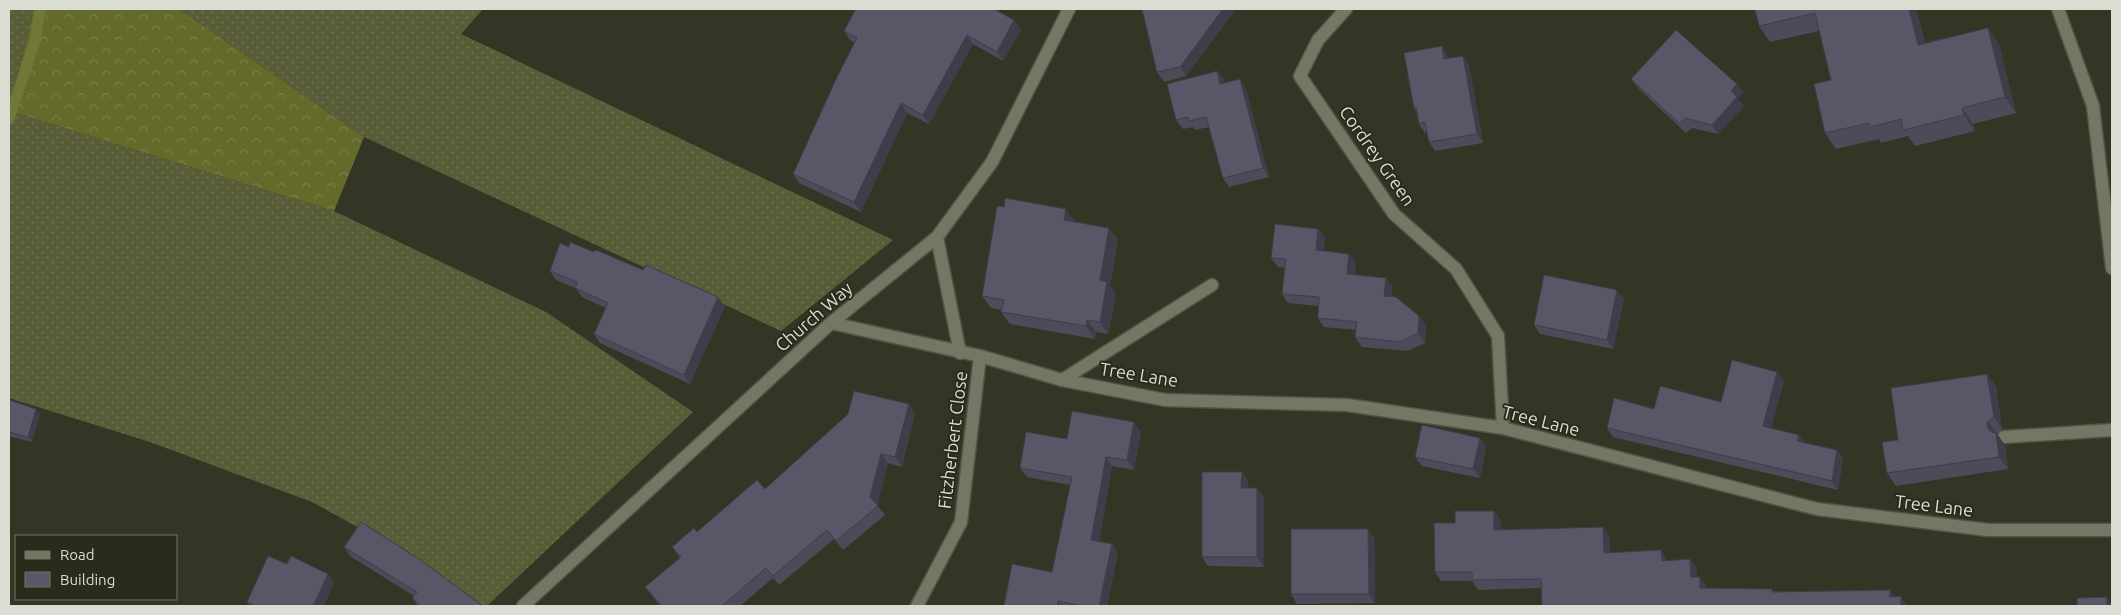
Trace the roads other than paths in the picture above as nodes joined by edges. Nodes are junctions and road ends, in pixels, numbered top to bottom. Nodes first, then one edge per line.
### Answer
1 (1069, 9) edge
2 (1346, 9) edge
3 (2058, 9) edge
4 (937, 237) junction
5 (2112, 268) edge
6 (1212, 285) dead end
7 (831, 323) junction
8 (960, 353) junction
9 (980, 356) junction
10 (1062, 380) junction
11 (1503, 428) junction
12 (2112, 430) edge
13 (2004, 437) dead end
14 (2112, 530) edge
15 (524, 606) edge
16 (917, 606) edge

1 - 4 street, Church Way
2 - 11 street, Cordrey Green
3 - 5 street
4 - 7 street, Church Way
4 - 8 street
6 - 10 street
7 - 8 street, Tree Lane
7 - 15 street, Church Way
8 - 9 street, Tree Lane
9 - 10 street, Tree Lane
9 - 16 street, Fitzherbert Close
10 - 11 street, Tree Lane
11 - 14 street, Tree Lane
12 - 13 street

